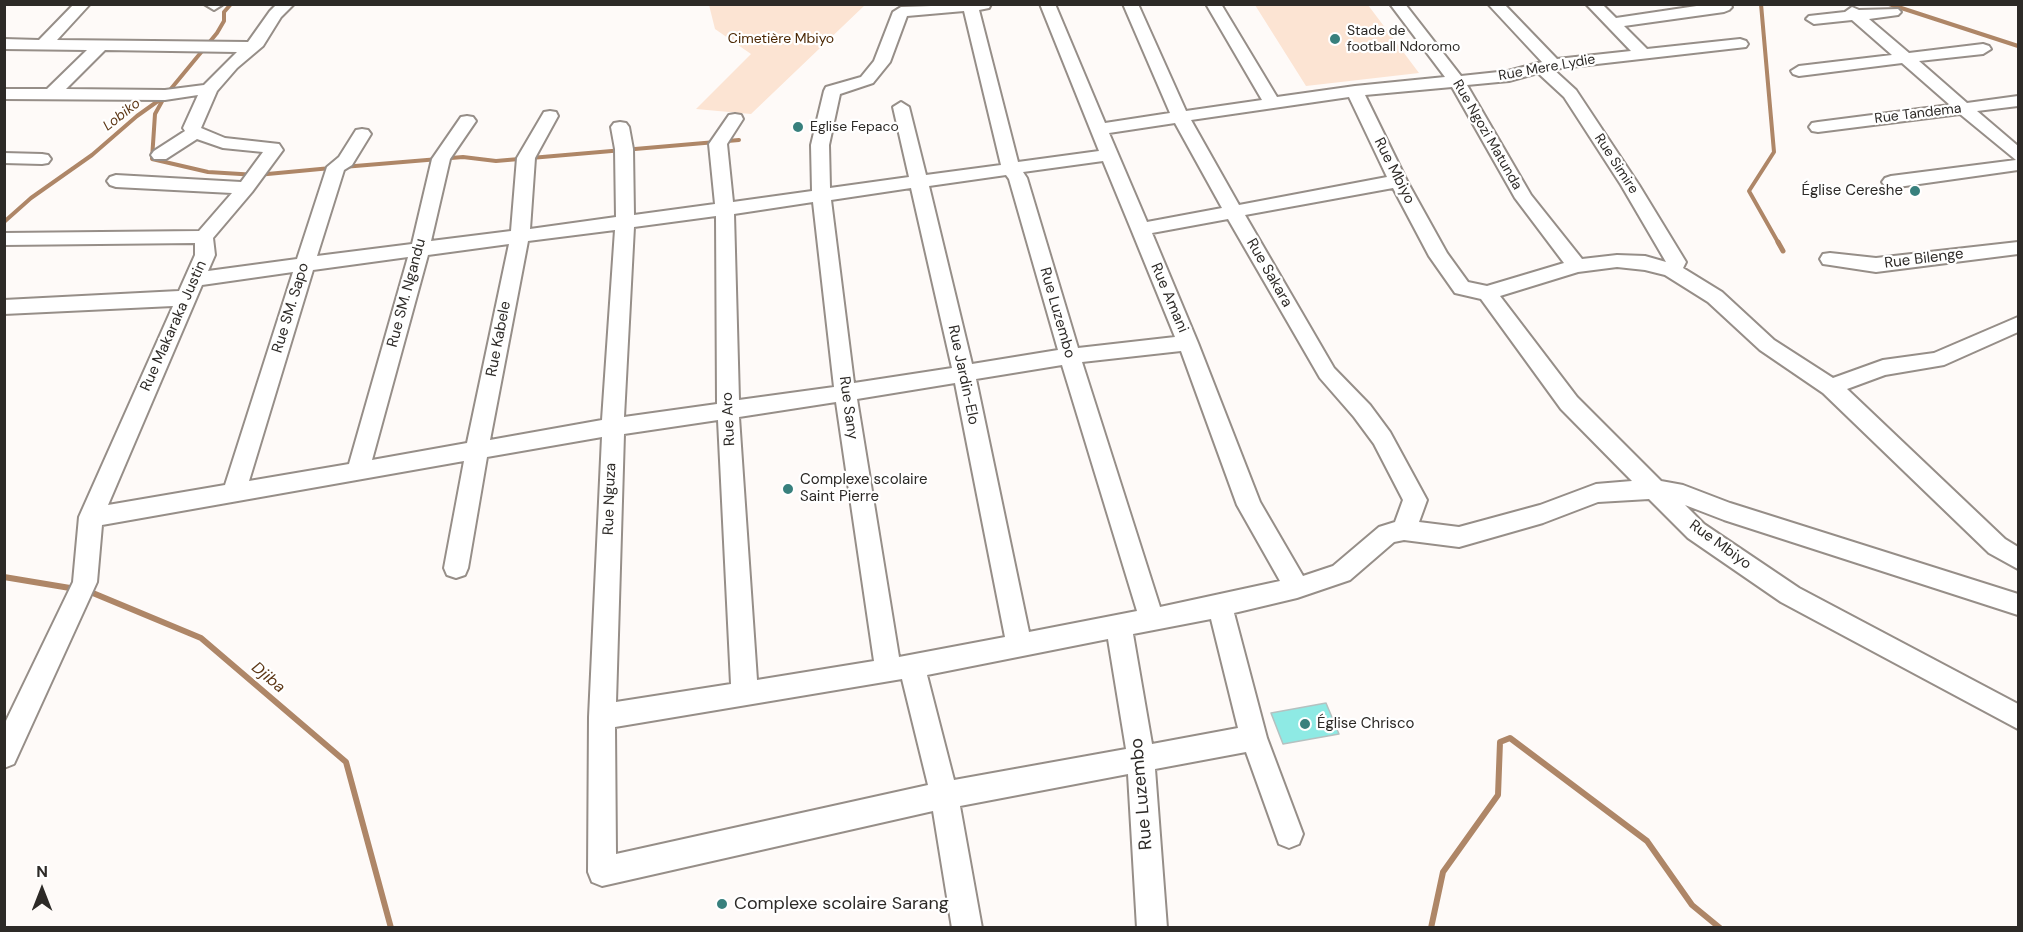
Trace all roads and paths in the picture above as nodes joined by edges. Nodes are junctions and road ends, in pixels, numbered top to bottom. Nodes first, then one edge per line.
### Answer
1 (83, 4) edge
2 (287, 4) edge
3 (1047, 4) edge
4 (1130, 4) edge
5 (1213, 4) edge
6 (1397, 4) edge
7 (1496, 4) edge
8 (1593, 4) edge
9 (975, 5) edge
10 (1724, 7) dead end
11 (898, 8) edge
12 (1893, 12) dead end
13 (1854, 14) junction
14 (1814, 19) dead end
15 (1613, 23) junction
16 (4, 44) edge
17 (1740, 44) dead end
18 (43, 45) junction
19 (100, 46) junction
20 (253, 47) junction
21 (1983, 49) dead end
22 (1643, 54) junction
23 (1904, 58) junction
24 (1547, 65) junction
25 (1799, 71) dead end
26 (1456, 80) junction
27 (209, 88) junction
28 (1355, 91) junction
29 (4, 94) edge
30 (51, 94) junction
31 (2019, 101) edge
32 (1273, 104) junction
33 (901, 107) dead end
34 (1964, 108) junction
35 (550, 116) dead end
36 (1181, 118) junction
37 (735, 119) dead end
38 (467, 121) dead end
39 (620, 127) dead end
40 (1818, 128) dead end
41 (1099, 129) junction
42 (195, 133) junction
43 (362, 134) dead end
44 (160, 154) dead end
45 (1108, 155) junction
46 (2019, 155) edge
47 (4, 158) edge
48 (42, 159) dead end
49 (2019, 165) edge
50 (1011, 169) junction
51 (116, 181) dead end
52 (1398, 181) junction
53 (918, 182) junction
54 (1891, 182) dead end
55 (246, 188) junction
56 (821, 196) junction
57 (725, 209) junction
58 (1234, 213) junction
59 (625, 222) junction
60 (1140, 229) junction
61 (520, 235) junction
62 (204, 237) junction
63 (4, 239) edge
64 (2019, 248) edge
65 (420, 249) junction
66 (1830, 259) dead end
67 (304, 264) junction
68 (1576, 266) junction
69 (1672, 270) junction
70 (190, 289) junction
71 (1487, 293) junction
72 (4, 307) edge
73 (2019, 324) edge
74 (1188, 343) junction
75 (1070, 356) junction
76 (964, 373) junction
77 (1831, 387) junction
78 (845, 393) junction
79 (728, 410) junction
80 (613, 427) junction
81 (477, 449) junction
82 (358, 471) junction
83 (1655, 489) junction
84 (234, 491) junction
85 (91, 517) junction
86 (1404, 530) junction
87 (2019, 559) edge
88 (456, 568) dead end
89 (1297, 588) junction
90 (2019, 604) edge
91 (1220, 606) junction
92 (1152, 620) junction
93 (1119, 626) junction
94 (1019, 646) junction
95 (900, 668) junction
96 (745, 693) junction
97 (602, 717) junction
98 (2019, 717) edge
99 (1254, 738) junction
100 (4, 755) edge
101 (1141, 759) junction
102 (944, 795) junction
103 (1289, 834) dead end
104 (967, 927) edge
105 (1152, 927) edge

1 - 18 street
2 - 20 street
3 - 41 street, Rue Amani
4 - 36 street, Rue Sakara
5 - 32 street
6 - 26 street, Rue Ngozi Matunda
7 - 24 street, Rue Simire
8 - 15 street
9 - 11 street
9 - 50 street, Rue Luzembo
10 - 15 street
11 - 56 street, Rue Sany
12 - 13 street
13 - 14 street
13 - 23 street
15 - 22 street
16 - 18 street
17 - 22 street, Rue Mere Lydie
18 - 19 street
19 - 20 street
19 - 30 street
20 - 27 street
21 - 23 street
22 - 24 street, Rue Mere Lydie
23 - 25 street
23 - 34 street
24 - 26 street, Rue Mere Lydie
24 - 69 street, Rue Simire
26 - 28 street, Rue Mere Lydie
26 - 68 street, Rue Ngozi Matunda
27 - 30 street
27 - 42 street
28 - 32 street, Rue Mere Lydie
28 - 52 street, Rue Mbiyo
29 - 30 street
31 - 34 street, Rue Tandema
32 - 36 street, Rue Mere Lydie
33 - 53 street, Rue Jardin-Elo
34 - 40 street, Rue Tandema
34 - 46 street
35 - 61 street, Rue Kabele
36 - 41 street, Rue Mere Lydie
36 - 58 street, Rue Sakara
37 - 57 street, Rue Aro
38 - 65 street, Rue SM. Ngandu
39 - 59 street, Rue Nguza
41 - 45 street, Rue Amani
42 - 44 street
42 - 55 street
43 - 67 street, Rue SM. Sapo
45 - 50 street
45 - 60 street, Rue Amani
47 - 48 street
49 - 54 street
50 - 53 street
50 - 75 street, Rue Luzembo
51 - 55 street
52 - 58 street
52 - 71 street, Rue Mbiyo
53 - 56 street
53 - 76 street, Rue Jardin-Elo
55 - 62 street
56 - 57 street
56 - 78 street, Rue Sany
57 - 59 street
57 - 79 street, Rue Aro
58 - 60 street
58 - 86 street, Rue Sakara
59 - 61 street
59 - 80 street, Rue Nguza
60 - 74 street, Rue Amani
61 - 65 street
61 - 81 street, Rue Kabele
62 - 63 street
62 - 70 street, Rue Makaraka Justin
64 - 66 street, Rue Bilenge
65 - 67 street
65 - 82 street, Rue SM. Ngandu
67 - 70 street
67 - 84 street, Rue SM. Sapo
68 - 69 street
68 - 71 street
69 - 77 street
70 - 72 street
70 - 85 street, Rue Makaraka Justin
71 - 83 street, Rue Mbiyo
73 - 77 street
74 - 75 street
74 - 89 street, Rue Amani
75 - 76 street
75 - 92 street, Rue Luzembo
76 - 78 street
76 - 94 street, Rue Jardin-Elo
77 - 87 street
78 - 79 street
78 - 95 street, Rue Sany
79 - 80 street
79 - 96 street, Rue Aro
80 - 81 street
80 - 97 street, Rue Nguza
81 - 82 street
81 - 88 street, Rue Kabele
82 - 84 street
83 - 86 street
83 - 90 street
83 - 98 street, Rue Mbiyo
84 - 85 street
85 - 100 street, Rue Makaraka Justin
86 - 89 street
89 - 91 street
91 - 92 street
91 - 99 street
92 - 93 street
93 - 94 street
93 - 101 street, Rue Luzembo
94 - 95 street
95 - 96 street
95 - 102 street, Rue Sany
96 - 97 street
97 - 102 street, Rue Nguza
99 - 101 street
99 - 103 street
101 - 102 street
101 - 105 street, Rue Luzembo
102 - 104 street, Rue Sany

